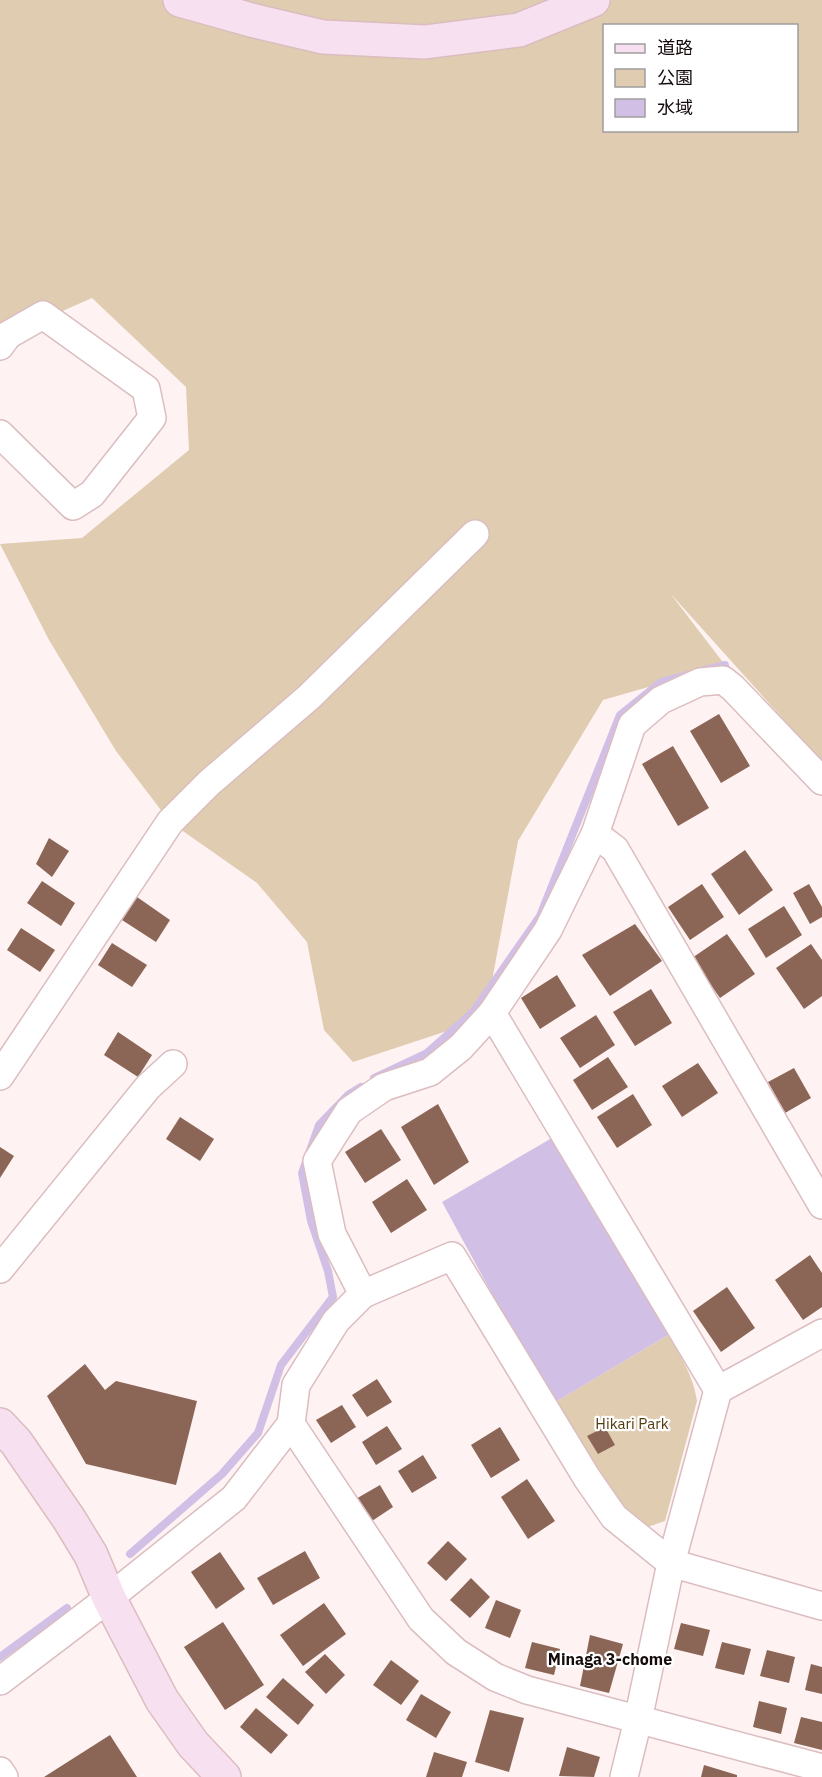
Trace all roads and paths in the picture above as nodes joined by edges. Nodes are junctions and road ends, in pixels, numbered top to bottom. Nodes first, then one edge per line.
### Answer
1 (180, 0) edge
2 (593, 0) edge
3 (0, 346) edge
4 (0, 435) edge
5 (475, 534) dead end
6 (822, 780) edge
7 (595, 834) junction
8 (492, 1013) junction
9 (173, 1064) dead end
10 (0, 1077) edge
11 (822, 1204) edge
12 (0, 1269) edge
13 (363, 1294) junction
14 (822, 1333) edge
15 (718, 1390) junction
16 (291, 1424) junction
17 (0, 1425) edge
18 (671, 1563) junction
19 (109, 1598) junction
20 (822, 1606) edge
21 (0, 1681) edge
22 (638, 1720) junction
23 (822, 1768) edge
24 (0, 1771) edge
25 (4, 1777) edge
26 (224, 1777) edge
27 (624, 1777) edge

1 - 2 street
3 - 4 street
5 - 10 street
6 - 7 street
7 - 8 street
7 - 11 street
8 - 13 street
8 - 15 street
9 - 12 street
13 - 16 street
13 - 18 street
14 - 15 street
15 - 18 street
16 - 19 street
16 - 22 street
17 - 19 street
18 - 20 street
18 - 22 street
19 - 21 street
19 - 26 street
22 - 23 street
22 - 27 street
24 - 25 street

